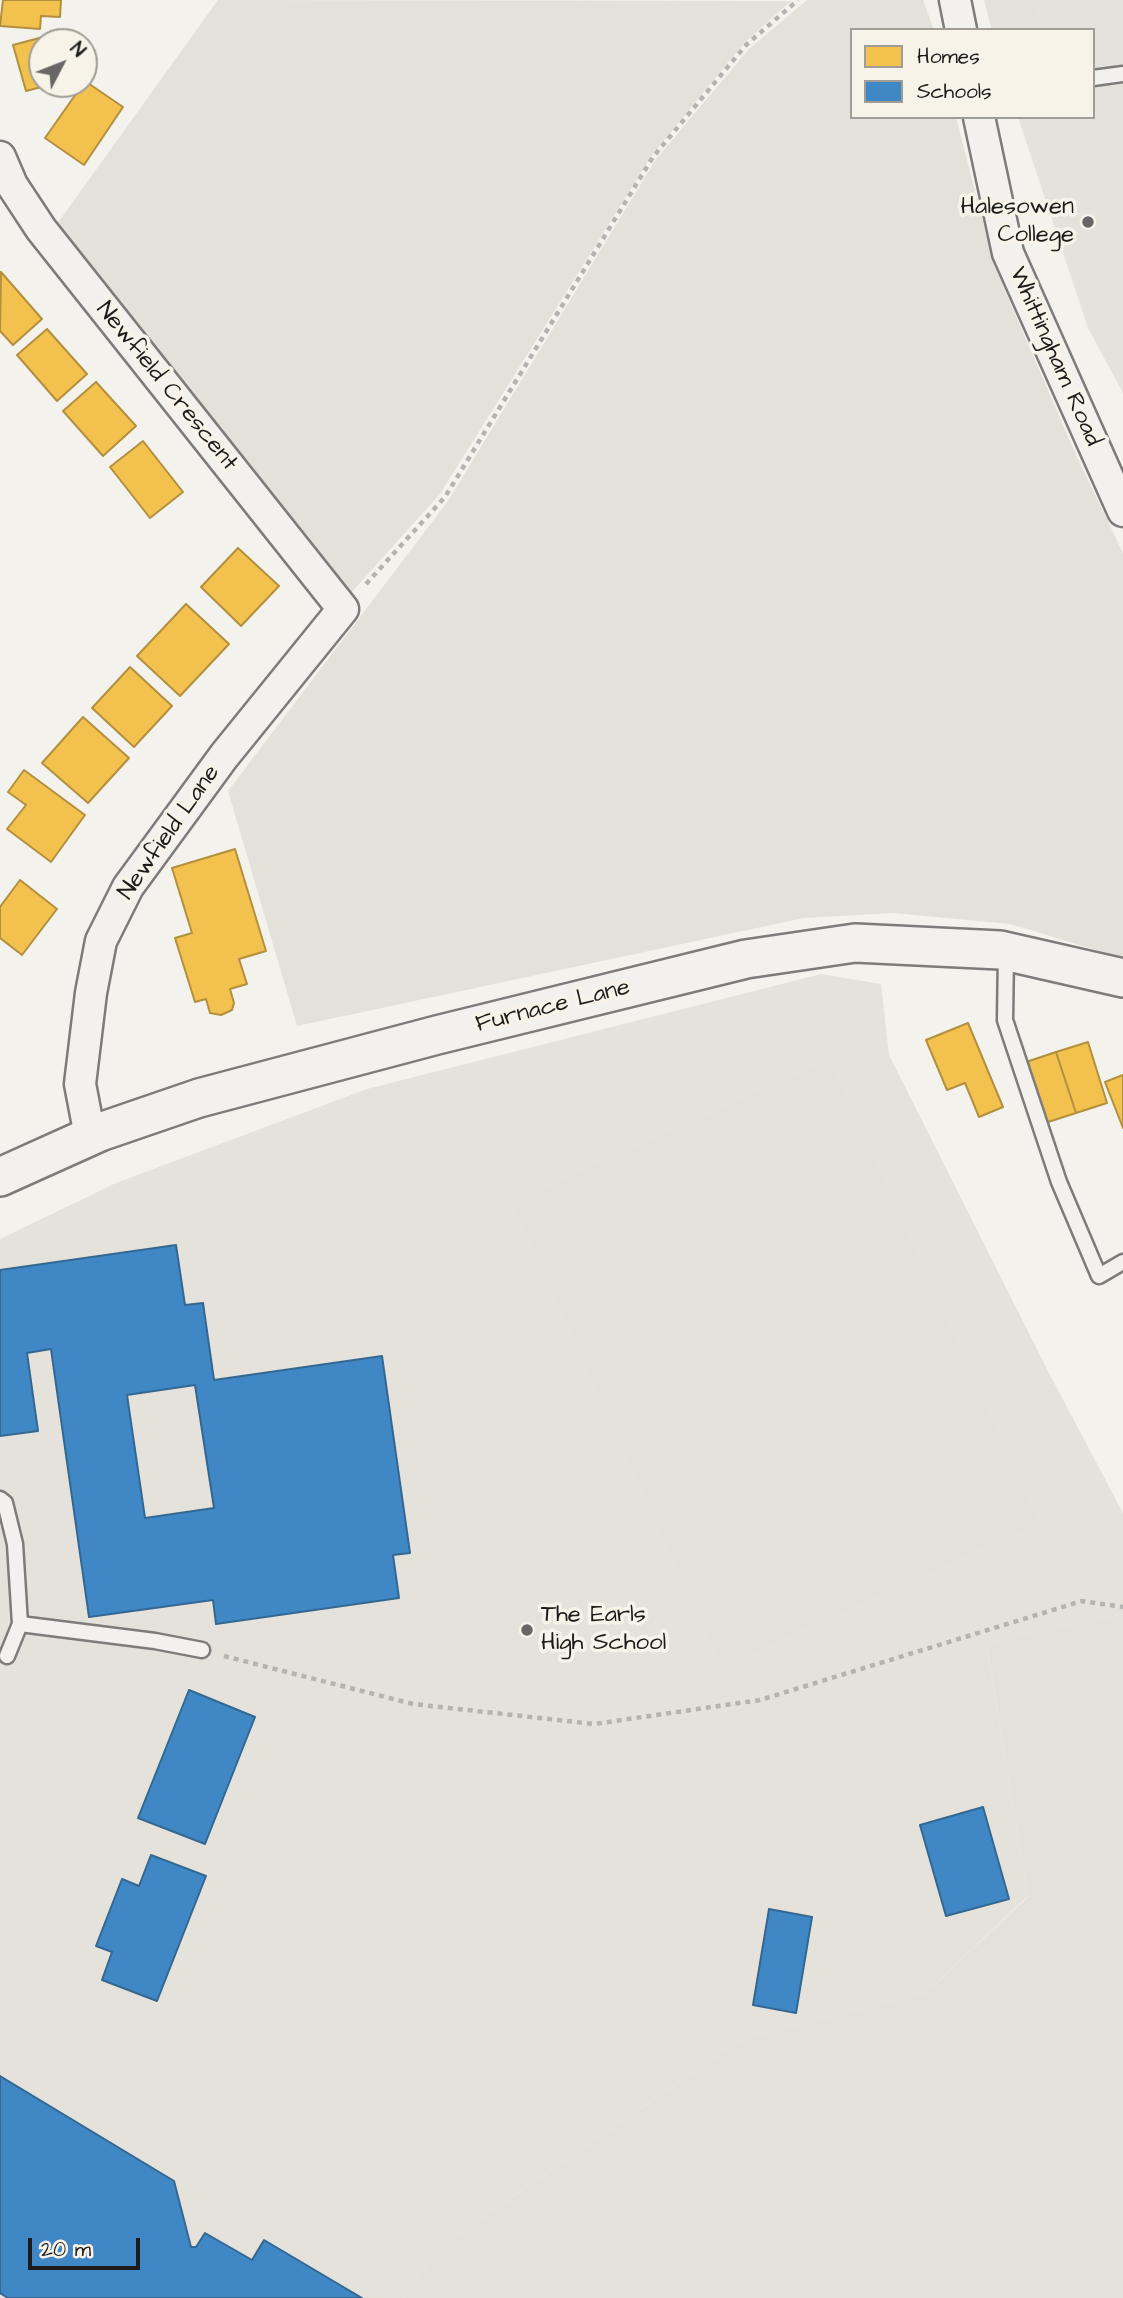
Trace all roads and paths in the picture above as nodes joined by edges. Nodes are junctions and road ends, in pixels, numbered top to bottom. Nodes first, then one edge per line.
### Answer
1 (798, 0) edge
2 (955, 0) edge
3 (961, 28) edge
4 (1123, 74) edge
5 (1095, 78) edge
6 (979, 119) edge
7 (0, 157) edge
8 (1123, 511) edge
9 (343, 609) junction
10 (1006, 951) junction
11 (1123, 978) edge
12 (90, 1136) junction
13 (0, 1177) edge
14 (1123, 1262) edge
15 (0, 1499) edge
16 (1123, 1606) edge
17 (20, 1623) junction
18 (202, 1650) joint
19 (7, 1656) dead end

1 - 9 path
2 - 3 street
4 - 5 lane
6 - 8 street, Whittingham Road
7 - 9 street, Newfield Crescent
9 - 12 street, Newfield Lane
10 - 11 street, Furnace Lane
10 - 12 street, Furnace Lane
10 - 14 lane
12 - 13 street, Furnace Lane
15 - 17 lane
16 - 18 path
17 - 18 lane
17 - 19 lane

